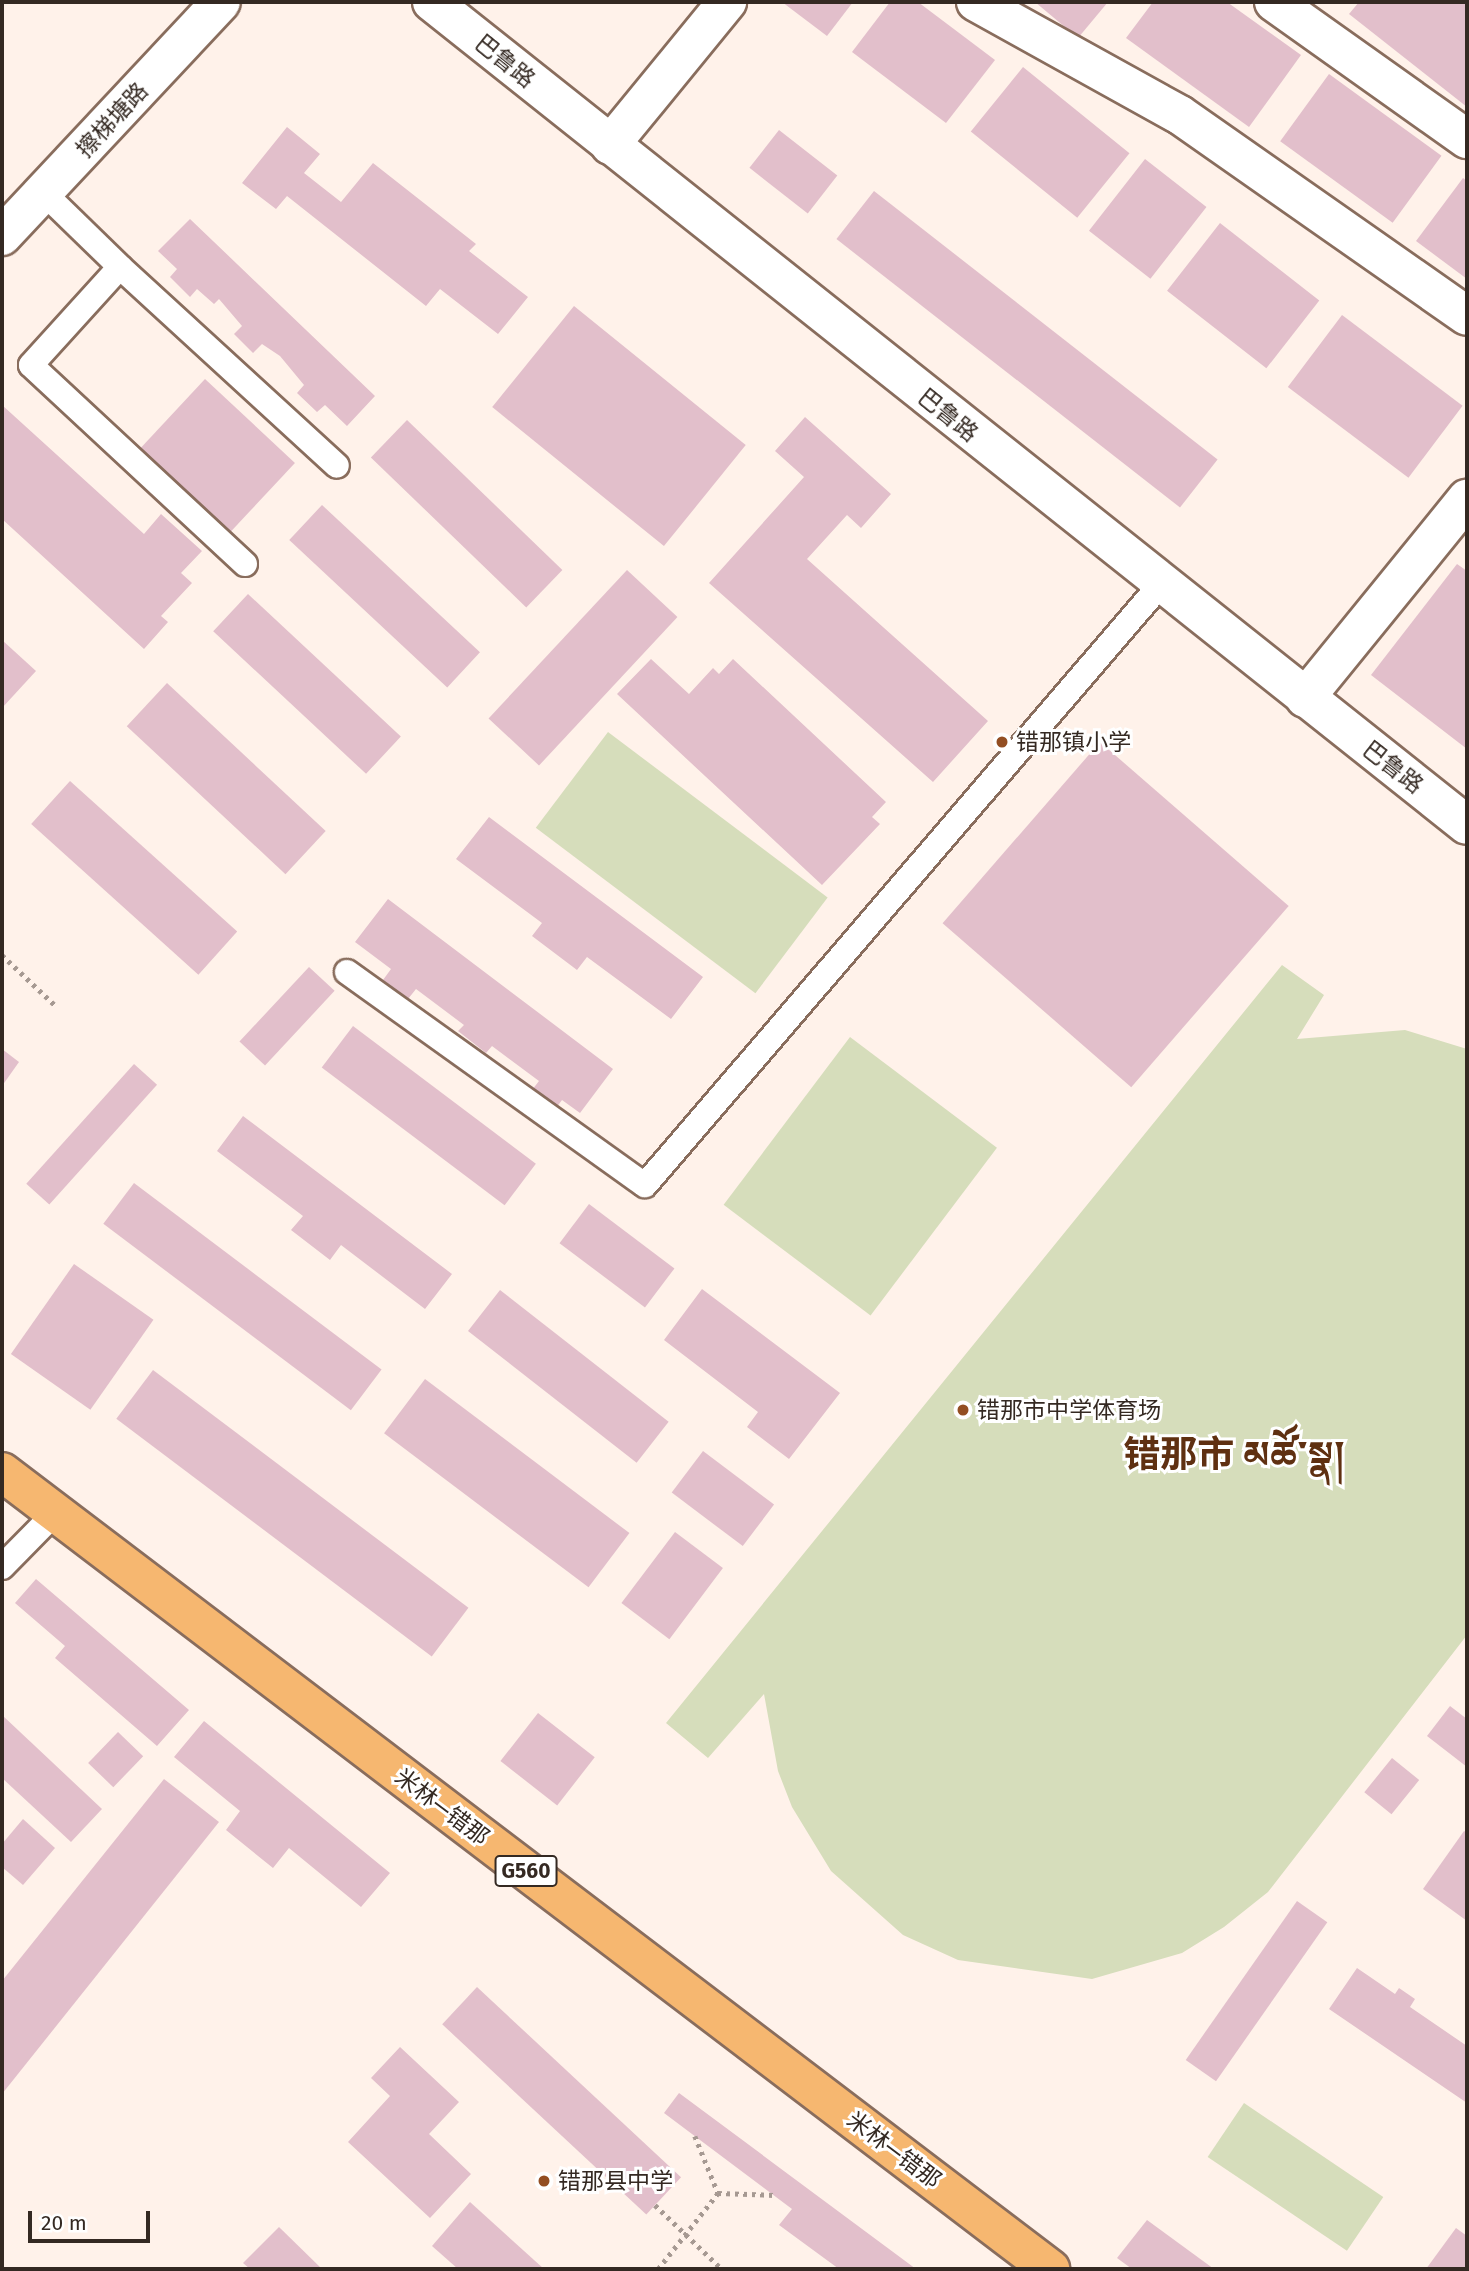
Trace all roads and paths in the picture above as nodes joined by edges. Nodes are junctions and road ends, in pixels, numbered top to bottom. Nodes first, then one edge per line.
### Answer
1 (220, 2) edge
2 (432, 2) edge
3 (727, 2) edge
4 (976, 2) edge
5 (1274, 2) edge
6 (1467, 139) edge
7 (610, 145) junction
8 (44, 193) junction
9 (2, 236) edge
10 (120, 267) junction
11 (1467, 316) edge
12 (337, 466) dead end
13 (1467, 499) edge
14 (244, 564) dead end
15 (1161, 584) junction
16 (1305, 698) junction
17 (1467, 825) edge
18 (2, 955) edge
19 (347, 972) dead end
20 (57, 1007) dead end
21 (2, 1472) edge
22 (55, 1513) junction
23 (2, 1567) edge
24 (695, 2136) dead end
25 (718, 2193) junction
26 (774, 2195) dead end
27 (655, 2205) dead end
28 (684, 2233) junction
29 (658, 2269) edge
30 (722, 2269) edge
31 (1050, 2269) edge

1 - 8 street, 擦梯塘路
2 - 7 street, 巴鲁路
3 - 7 street
4 - 11 street
5 - 6 street
7 - 15 street, 巴鲁路
8 - 9 street, 擦梯塘路
8 - 10 lane
10 - 12 lane
10 - 14 lane
13 - 16 street
15 - 16 street, 巴鲁路
15 - 19 lane
16 - 17 street, 巴鲁路
18 - 20 path
21 - 22 highway, 米林—错那 / G560
22 - 23 lane
22 - 31 highway, 米林—错那 / G560
24 - 25 path
25 - 26 path
25 - 28 path
27 - 28 path
28 - 29 path
28 - 30 path

